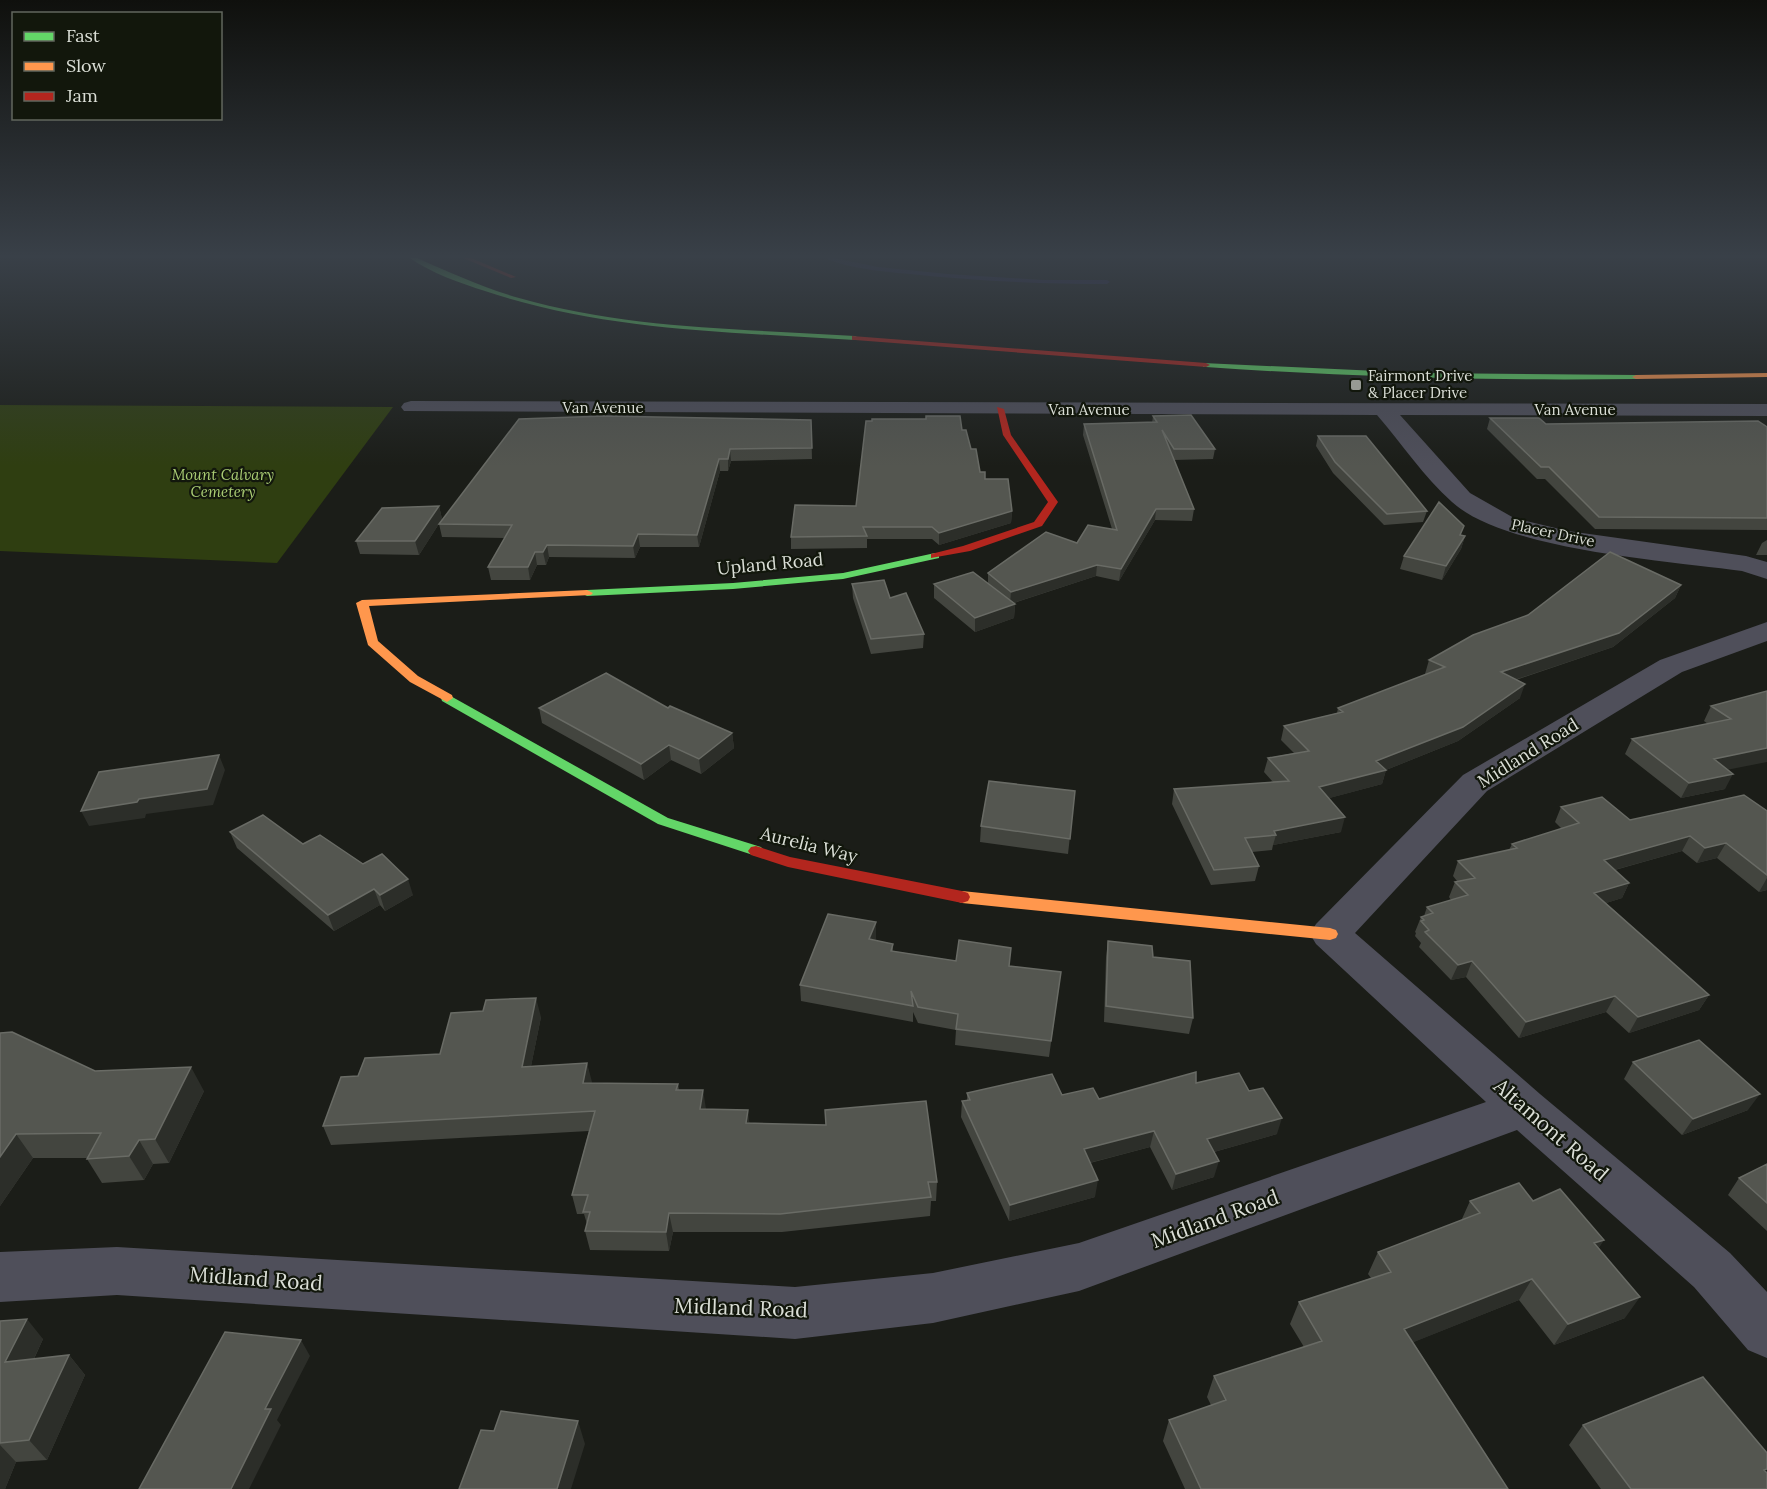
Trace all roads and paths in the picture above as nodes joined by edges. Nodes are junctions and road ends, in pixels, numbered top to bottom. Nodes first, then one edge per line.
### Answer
1 (713, 327) edge
2 (1767, 375) edge
3 (411, 407) dead end
4 (1000, 410) junction
5 (1384, 410) junction
6 (1767, 410) edge
7 (1767, 571) edge
8 (362, 603) joint
9 (1767, 631) edge
10 (1330, 934) junction
11 (1524, 1108) junction
12 (0, 1277) edge
13 (1767, 1331) edge

1 - 2 main road
3 - 4 street, Van Avenue
4 - 5 street, Van Avenue
4 - 8 main road, Upland Road
5 - 6 street, Van Avenue
5 - 7 street, Placer Drive
8 - 10 main road, Aurelia Way
9 - 10 street, Midland Road
10 - 11 street, Altamont Road
11 - 12 street, Midland Road
11 - 13 street, Altamont Road

